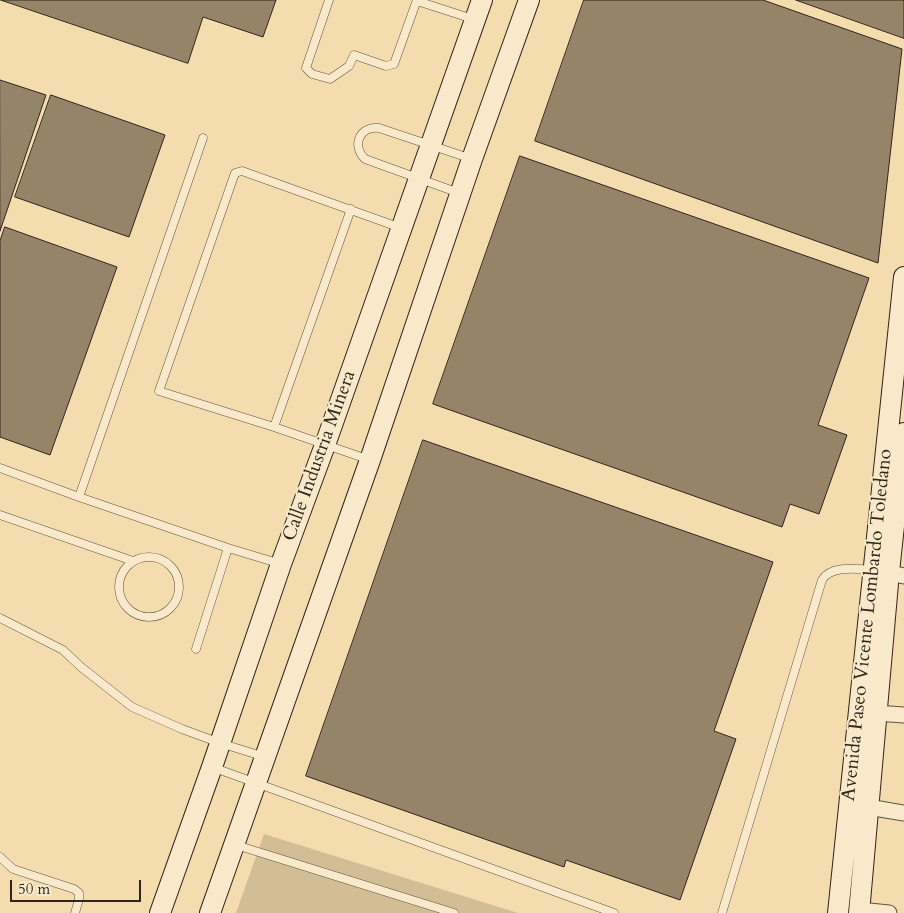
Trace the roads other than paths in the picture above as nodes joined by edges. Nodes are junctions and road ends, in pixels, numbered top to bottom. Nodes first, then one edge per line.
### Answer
1 (329, 0) edge
2 (417, 0) edge
3 (482, 0) edge
4 (529, 0) edge
5 (475, 20) junction
6 (203, 138) dead end
7 (431, 146) junction
8 (472, 160) junction
9 (419, 178) junction
10 (460, 193) junction
11 (351, 209) junction
12 (401, 228) junction
13 (904, 277) edge
14 (274, 427) junction
15 (904, 432) edge
16 (326, 445) junction
17 (370, 460) junction
18 (0, 468) edge
19 (79, 497) junction
20 (0, 515) edge
21 (228, 548) junction
22 (133, 561) junction
23 (281, 564) junction
24 (889, 573) edge
25 (0, 618) edge
26 (196, 649) dead end
27 (876, 713) junction
28 (904, 715) edge
29 (220, 743) junction
30 (265, 757) junction
31 (212, 767) junction
32 (255, 783) junction
33 (868, 807) junction
34 (904, 813) edge
35 (234, 844) junction
36 (0, 857) edge
37 (859, 911) edge
38 (75, 913) edge
39 (160, 913) edge
40 (210, 913) edge
41 (454, 913) edge
42 (614, 913) edge
43 (722, 913) edge
44 (838, 913) edge
45 (889, 913) edge

1 - 2 lane
2 - 5 lane
3 - 5 main road, Calle Industria Minera
4 - 8 main road
5 - 7 main road, Calle Industria Minera
6 - 19 lane
7 - 8 lane
7 - 9 main road, Calle Industria Minera
7 - 9 lane
8 - 10 main road
9 - 10 lane
9 - 12 main road, Calle Industria Minera
10 - 17 main road
11 - 12 lane
11 - 14 lane
11 - 14 lane
12 - 16 main road, Calle Industria Minera
13 - 24 main road, Avenida Paseo Vicente Lombardo Toledano
14 - 16 lane
15 - 24 main road, Avenida Paseo Vicente Lombardo Toledano
16 - 17 lane
16 - 23 main road, Calle Industria Minera
17 - 30 main road
18 - 19 lane
19 - 21 lane
20 - 22 lane
21 - 23 lane
21 - 26 lane
22 - 22 lane
23 - 29 main road, Calle Industria Minera
24 - 27 main road, Avenida Paseo Vicente Lombardo Toledano
24 - 43 lane
24 - 44 main road, Avenida Paseo Vicente Lombardo Toledano
25 - 29 lane
27 - 28 street
27 - 33 main road, Avenida Paseo Vicente Lombardo Toledano
29 - 30 lane
29 - 31 main road, Calle Industria Minera
30 - 32 main road
31 - 32 lane
31 - 39 main road, Calle Industria Minera
32 - 35 main road
32 - 42 lane
33 - 34 street
33 - 37 main road, Avenida Paseo Vicente Lombardo Toledano
35 - 40 main road
35 - 41 lane
36 - 38 lane
37 - 45 street

